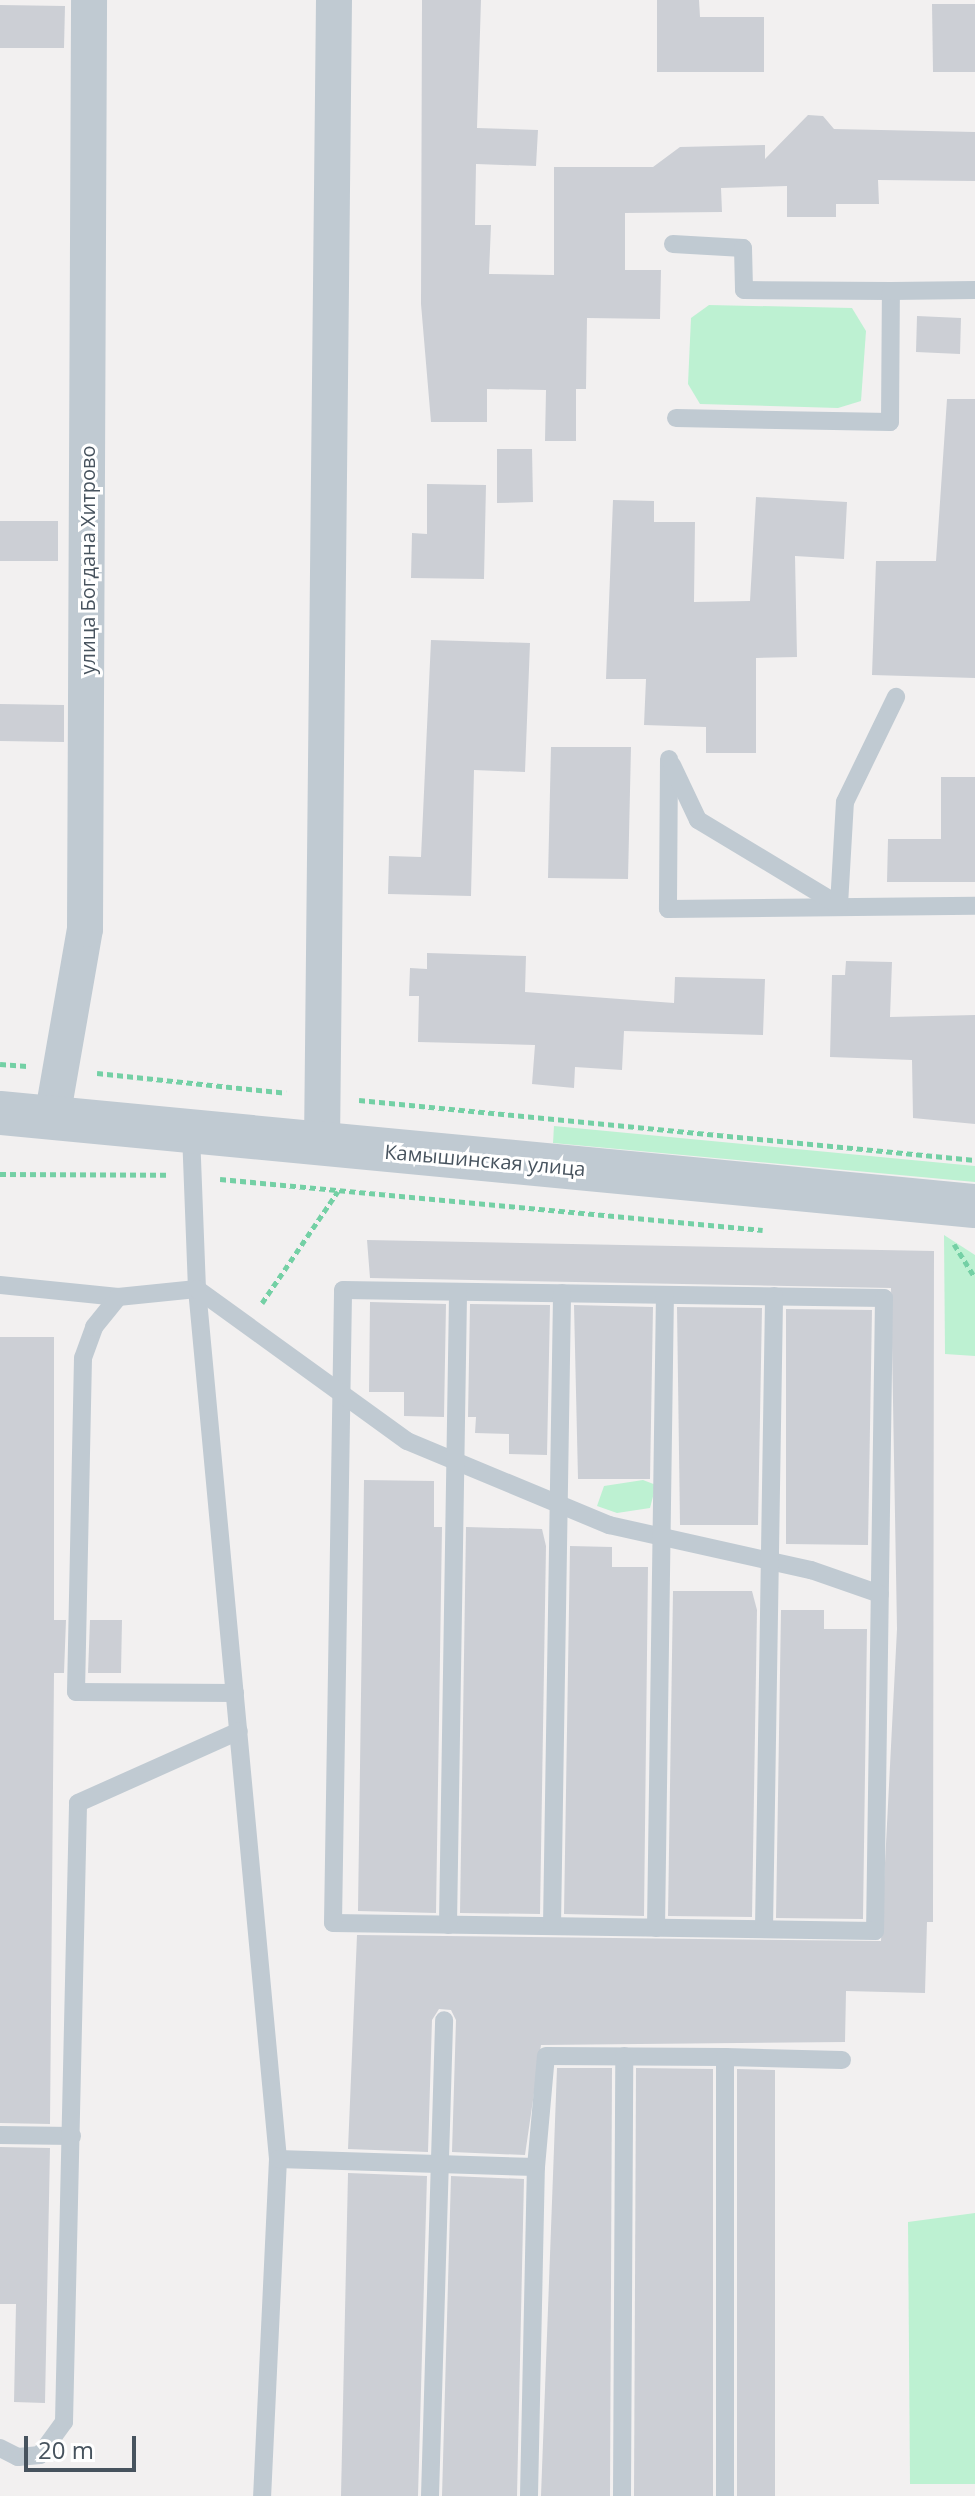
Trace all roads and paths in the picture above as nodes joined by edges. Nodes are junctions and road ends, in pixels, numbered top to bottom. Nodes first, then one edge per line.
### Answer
1 (89, 0) edge
2 (334, 0) edge
3 (673, 244) dead end
4 (975, 290) edge
5 (891, 291) junction
6 (676, 418) dead end
7 (896, 697) dead end
8 (839, 905) junction
9 (975, 906) edge
10 (0, 1064) edge
11 (62, 1070) junction
12 (323, 1097) junction
13 (0, 1113) edge
14 (52, 1118) junction
15 (191, 1133) junction
16 (322, 1145) junction
17 (975, 1160) edge
18 (0, 1174) edge
19 (193, 1176) junction
20 (338, 1191) junction
21 (967, 1215) edge
22 (780, 1231) dead end
23 (975, 1277) edge
24 (0, 1285) edge
25 (197, 1289) junction
26 (458, 1292) junction
27 (562, 1293) junction
28 (665, 1295) junction
29 (774, 1296) junction
30 (118, 1297) junction
31 (248, 1323) junction
32 (341, 1398) junction
33 (455, 1461) junction
34 (559, 1504) junction
35 (662, 1536) junction
36 (770, 1561) junction
37 (880, 1594) junction
38 (235, 1693) junction
39 (239, 1731) junction
40 (448, 1925) junction
41 (552, 1926) junction
42 (656, 1928) junction
43 (764, 1929) junction
44 (444, 2020) dead end
45 (624, 2056) junction
46 (725, 2057) junction
47 (842, 2060) dead end
48 (0, 2135) edge
49 (72, 2136) junction
50 (278, 2159) junction
51 (442, 2167) junction
52 (536, 2167) junction
53 (0, 2448) edge
54 (262, 2496) edge
55 (430, 2496) edge
56 (529, 2496) edge
57 (622, 2496) edge
58 (725, 2496) edge

1 - 11 street, улица Богдана Хитрово
2 - 12 street
3 - 5 lane
4 - 5 lane
5 - 6 lane
7 - 8 lane
8 - 8 lane
8 - 9 lane
10 - 11 path
11 - 12 path
11 - 14 street, улица Богдана Хитрово
12 - 16 street
12 - 17 path
13 - 14 street, Камышинская улица
14 - 15 street, Камышинская улица
15 - 16 street, Камышинская улица
15 - 19 lane
16 - 21 street, Камышинская улица
18 - 19 path
19 - 20 path
19 - 25 lane
20 - 22 path
20 - 31 path
21 - 23 path
24 - 30 lane
25 - 30 lane
25 - 31 lane
25 - 38 lane
26 - 27 lane
26 - 32 lane
26 - 33 lane
27 - 28 lane
27 - 34 lane
28 - 29 lane
28 - 35 lane
29 - 36 lane
29 - 37 lane
30 - 38 lane
31 - 32 lane
32 - 33 lane
32 - 40 lane
33 - 34 lane
33 - 40 lane
34 - 35 lane
34 - 41 lane
35 - 36 lane
35 - 42 lane
36 - 37 lane
36 - 43 lane
37 - 43 lane
38 - 39 lane
39 - 49 lane
39 - 50 lane
40 - 41 lane
41 - 42 lane
42 - 43 lane
44 - 51 lane
45 - 46 lane
45 - 52 lane
45 - 57 lane
46 - 47 lane
46 - 58 lane
48 - 49 lane
49 - 53 lane
50 - 51 lane
50 - 54 lane
51 - 52 lane
51 - 55 lane
52 - 56 lane

